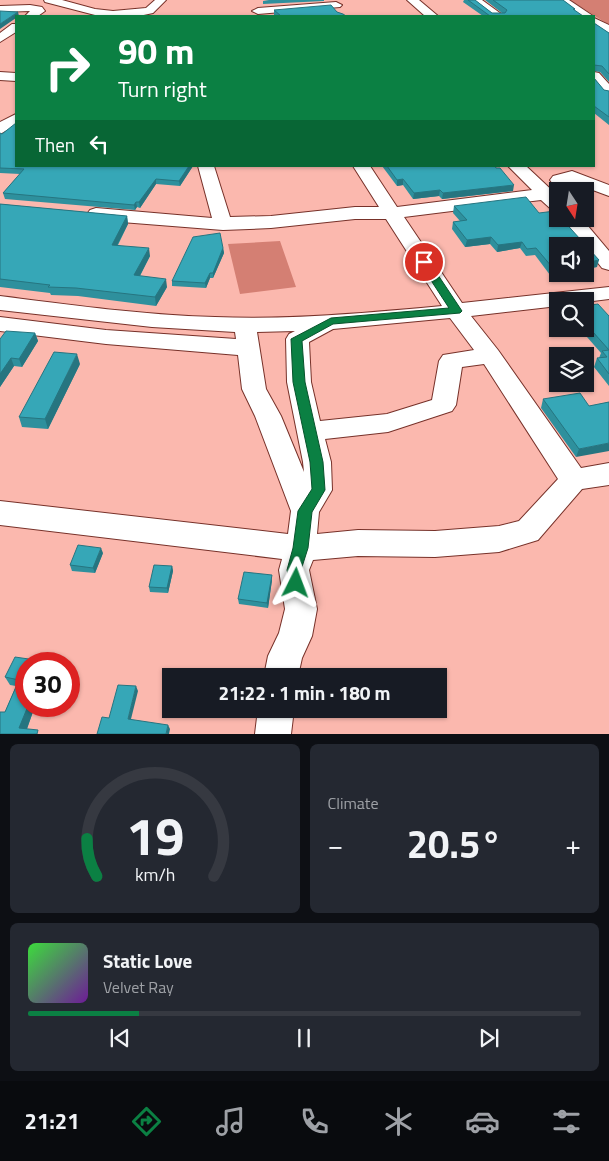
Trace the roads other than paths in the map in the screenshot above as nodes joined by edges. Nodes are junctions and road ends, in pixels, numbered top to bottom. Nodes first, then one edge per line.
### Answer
1 (49, 0) edge
2 (161, 0) edge
3 (412, 0) edge
4 (475, 0) edge
5 (561, 0) edge
6 (336, 5) dead end
7 (31, 8) edge
8 (0, 10) edge
9 (73, 12) edge
10 (108, 13) junction
11 (152, 14) edge
12 (125, 15) edge
13 (262, 15) edge
14 (431, 15) edge
15 (497, 15) edge
16 (585, 15) edge
17 (595, 22) edge
18 (15, 27) edge
19 (609, 30) edge
20 (0, 38) edge
21 (0, 76) edge
22 (15, 77) edge
23 (595, 77) edge
24 (609, 92) edge
25 (15, 120) edge
26 (0, 130) edge
27 (15, 132) edge
28 (206, 167) edge
29 (362, 167) edge
30 (517, 167) edge
31 (560, 182) edge
32 (587, 182) edge
33 (594, 185) edge
34 (609, 191) edge
35 (549, 198) edge
36 (549, 200) edge
37 (81, 213) edge
38 (392, 213) junction
39 (223, 224) junction
40 (579, 228) edge
41 (609, 264) edge
42 (609, 293) edge
43 (4, 309) edge
44 (456, 311) junction
45 (331, 321) junction
46 (0, 324) edge
47 (247, 337) junction
48 (490, 355) junction
49 (311, 431) junction
50 (609, 474) edge
51 (574, 480) junction
52 (305, 511) junction
53 (0, 513) edge
54 (301, 548) junction
55 (283, 668) edge
56 (275, 718) edge
57 (273, 734) edge

1 - 9 street
2 - 11 street
3 - 14 street
4 - 15 street
5 - 16 street
6 - 13 street
7 - 8 street
9 - 10 street
10 - 11 street
10 - 12 street
17 - 19 street
18 - 20 street
21 - 22 street
23 - 24 street
25 - 26 street
26 - 27 street
28 - 39 street
29 - 38 street
30 - 35 street
31 - 32 street
33 - 34 street
36 - 38 street
37 - 39 street
38 - 39 street
38 - 44 street
40 - 41 street
42 - 44 street
43 - 47 street
44 - 45 street
44 - 48 street
45 - 47 street
45 - 49 street
46 - 47 street
47 - 52 street
48 - 49 street
48 - 51 street
49 - 52 street
50 - 51 street
51 - 54 street
52 - 54 street
53 - 54 street
54 - 55 street
56 - 57 street

